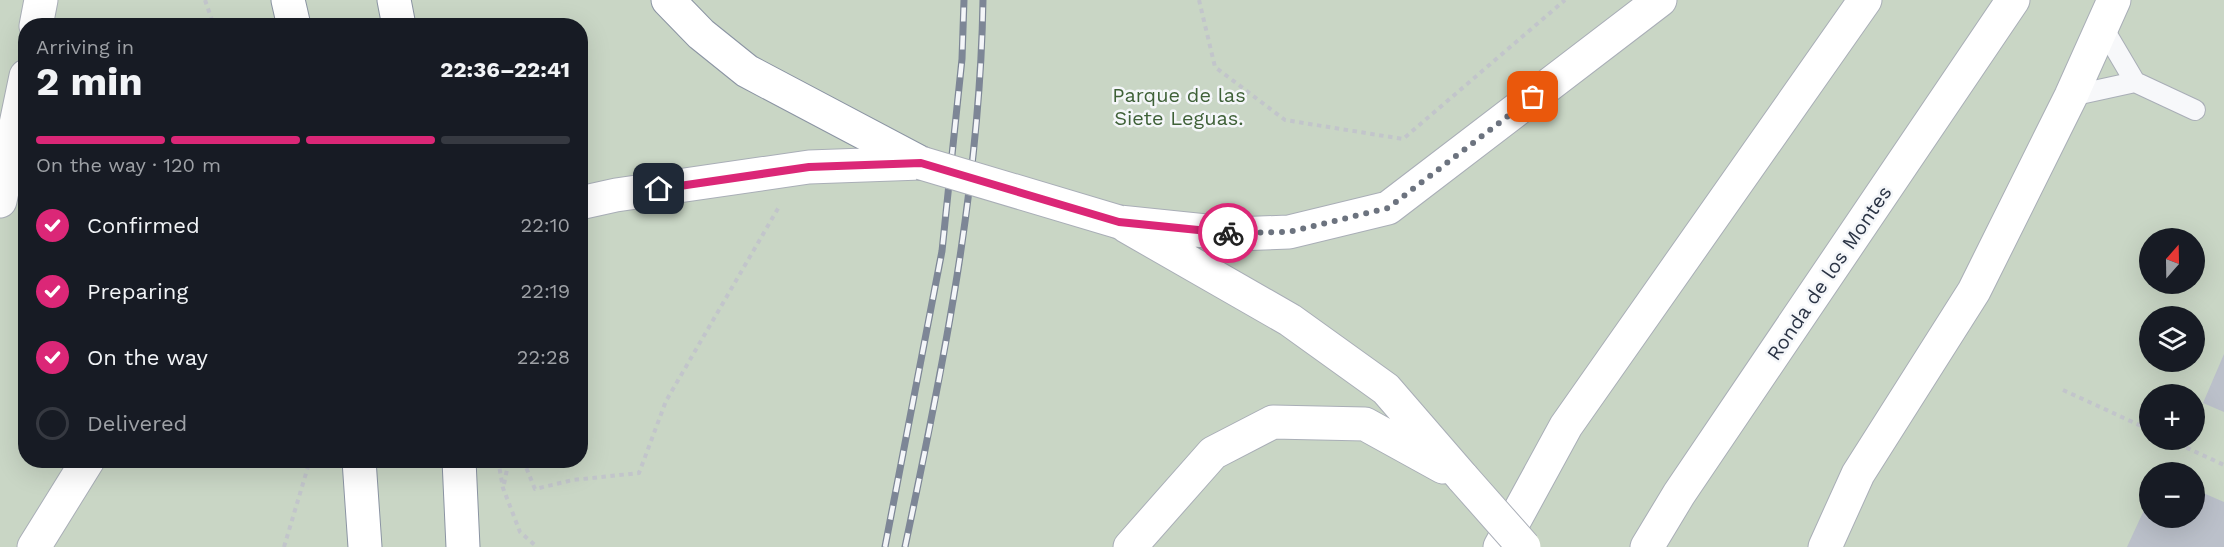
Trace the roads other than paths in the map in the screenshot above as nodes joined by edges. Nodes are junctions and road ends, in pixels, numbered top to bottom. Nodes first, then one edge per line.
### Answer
1 (41, 0) edge
2 (288, 0) edge
3 (394, 0) edge
4 (668, 0) edge
5 (1660, 0) edge
6 (1865, 0) edge
7 (2013, 0) edge
8 (2108, 13) edge
9 (38, 18) edge
10 (292, 18) edge
11 (397, 18) edge
12 (2135, 82) junction
13 (2071, 96) junction
14 (2195, 110) dead end
15 (18, 114) edge
16 (921, 163) junction
17 (0, 201) edge
18 (588, 201) edge
19 (1119, 222) junction
20 (83, 468) edge
21 (359, 468) edge
22 (459, 468) edge
23 (1463, 478) junction
24 (34, 547) edge
25 (364, 547) edge
26 (463, 547) edge
27 (1130, 547) edge
28 (1500, 547) edge
29 (1524, 547) edge
30 (1647, 547) edge
31 (1825, 547) edge

1 - 9 main road
2 - 10 main road
3 - 11 main road
4 - 16 main road
5 - 19 main road
6 - 28 main road
7 - 30 main road, Ronda de los Montes
8 - 12 lane
8 - 13 main road
12 - 13 lane
12 - 14 lane
13 - 31 main road
15 - 17 main road
16 - 18 main road
16 - 19 main road, bridge
19 - 23 main road
20 - 24 main road
21 - 25 main road
22 - 26 main road
23 - 27 main road
23 - 29 main road, bridge

